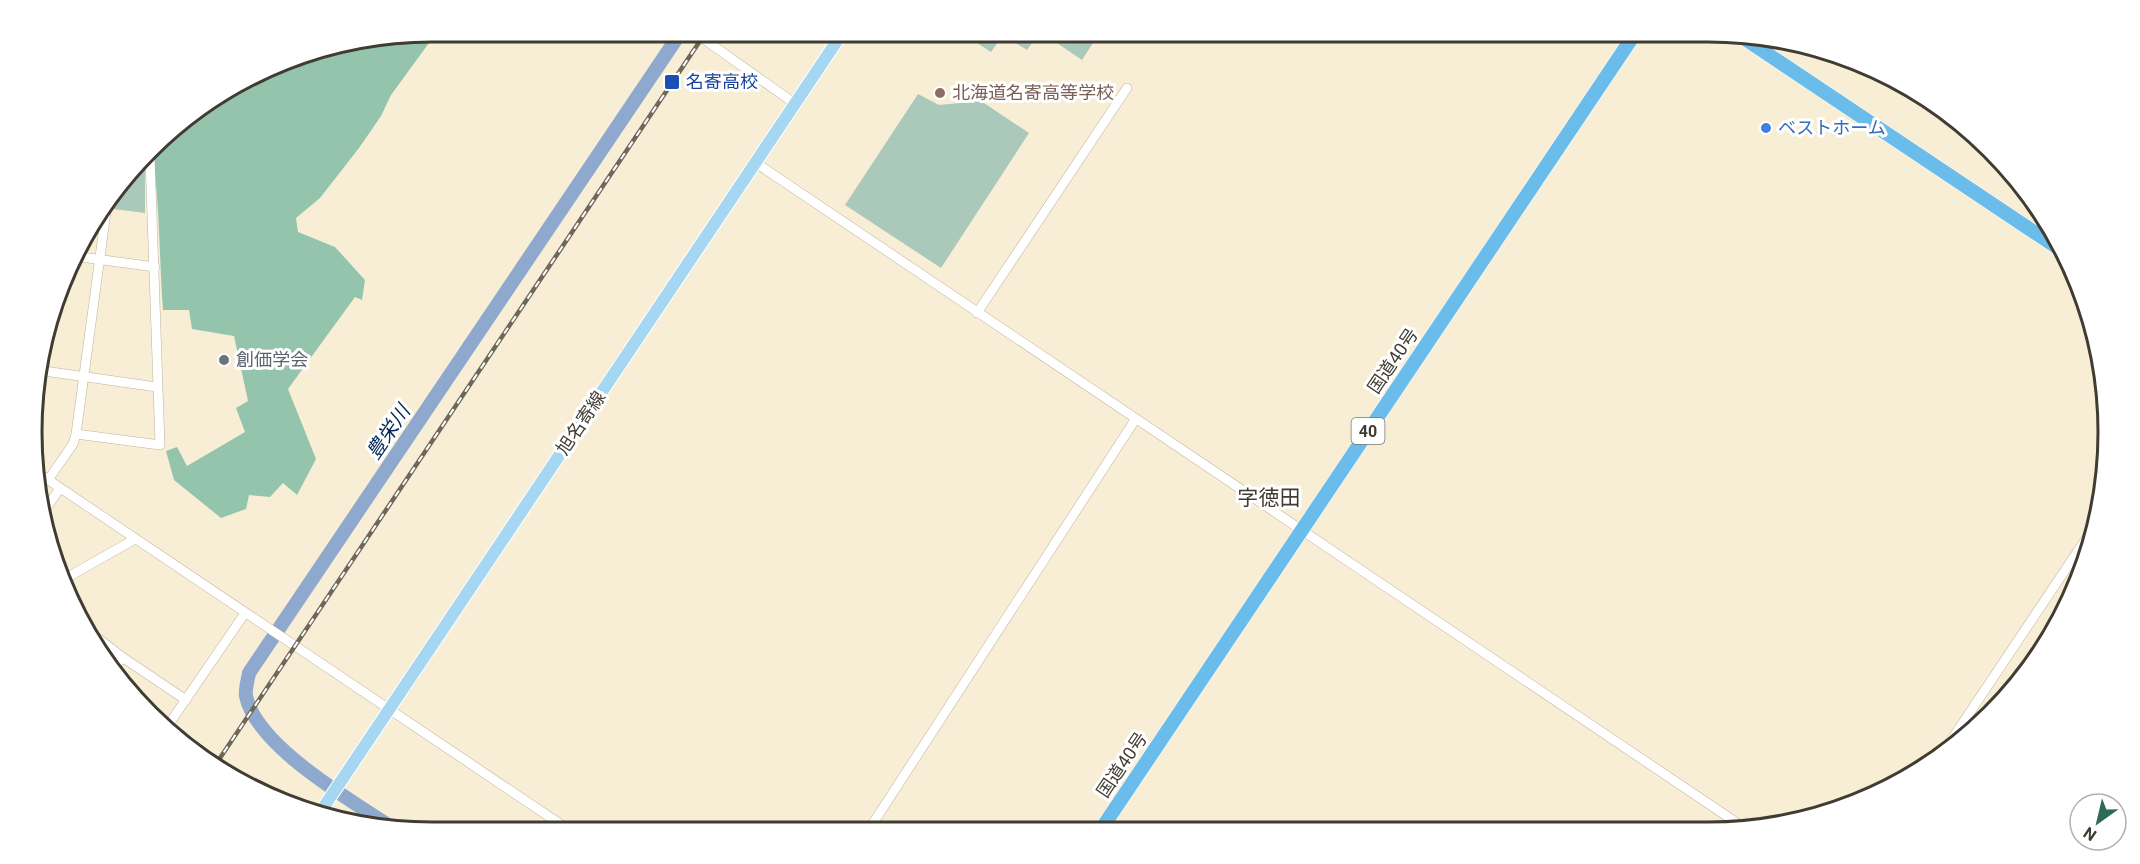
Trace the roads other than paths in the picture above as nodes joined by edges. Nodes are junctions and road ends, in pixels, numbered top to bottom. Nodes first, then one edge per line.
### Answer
1 (708, 42) edge
2 (836, 42) edge
3 (1629, 42) edge
4 (1753, 45) edge
5 (1127, 88) dead end
6 (795, 103) junction
7 (150, 162) edge
8 (756, 163) junction
9 (105, 220) edge
10 (2048, 242) edge
11 (84, 257) edge
12 (100, 259) junction
13 (155, 267) junction
14 (977, 313) junction
15 (47, 371) edge
16 (83, 377) junction
17 (157, 387) junction
18 (1135, 420) junction
19 (76, 434) junction
20 (45, 478) edge
21 (48, 480) junction
22 (60, 488) junction
23 (49, 505) edge
24 (1301, 531) junction
25 (135, 539) junction
26 (2080, 548) edge
27 (70, 576) edge
28 (245, 613) junction
29 (104, 643) edge
30 (122, 657) junction
31 (118, 663) edge
32 (186, 700) junction
33 (389, 709) junction
34 (171, 722) edge
35 (1957, 731) edge
36 (324, 807) edge
37 (1734, 821) edge
38 (557, 822) edge
39 (874, 822) edge
40 (1106, 822) edge

1 - 6 street
2 - 6 main road, 旭名寄線
3 - 24 highway, 国道40号 / 40
4 - 10 highway
5 - 14 street
6 - 8 main road, 旭名寄線
7 - 13 street
8 - 14 street
8 - 33 main road, 旭名寄線
9 - 12 street
11 - 12 street
12 - 13 street
12 - 16 street
13 - 17 street
14 - 18 street
15 - 16 street
16 - 17 street
16 - 19 street
17 - 19 street
18 - 24 street
18 - 39 street
19 - 21 street
20 - 21 street
21 - 22 street
22 - 23 street
22 - 25 street
24 - 37 street
24 - 40 highway, 国道40号 / 40
25 - 27 street
25 - 28 street
26 - 35 street
28 - 32 street
28 - 33 street
29 - 30 street
30 - 31 street
30 - 32 street
32 - 34 street
33 - 36 main road, 旭名寄線
33 - 38 street

